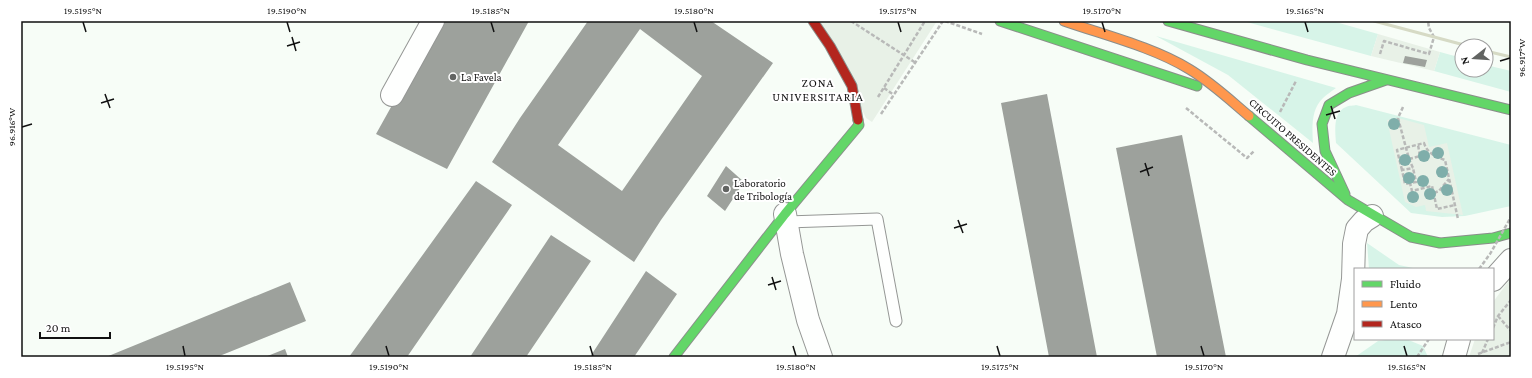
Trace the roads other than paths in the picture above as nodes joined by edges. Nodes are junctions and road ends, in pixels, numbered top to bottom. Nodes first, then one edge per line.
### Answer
1 (433, 21) edge
2 (813, 21) edge
3 (1000, 21) edge
4 (1064, 21) edge
5 (1168, 21) edge
6 (1192, 24) edge
7 (1386, 80) junction
8 (392, 95) dead end
9 (1227, 97) junction
10 (1511, 110) edge
11 (1348, 200) junction
12 (1372, 216) junction
13 (786, 218) junction
14 (1511, 233) edge
15 (1511, 260) edge
16 (1494, 279) edge
17 (896, 321) dead end
18 (1354, 335) edge
19 (1333, 355) edge
20 (674, 357) edge
21 (821, 357) edge

1 - 8 street
2 - 13 main road
3 - 9 main road
4 - 9 main road, CIRCUITO PRESIDENTES
5 - 6 main road
6 - 7 main road
7 - 10 main road
7 - 11 main road
9 - 11 main road, CIRCUITO PRESIDENTES
11 - 12 main road, CIRCUITO PRESIDENTES
12 - 14 main road, CIRCUITO PRESIDENTES
12 - 19 street
13 - 17 lane
13 - 20 main road
13 - 21 street
15 - 16 street
18 - 19 street

